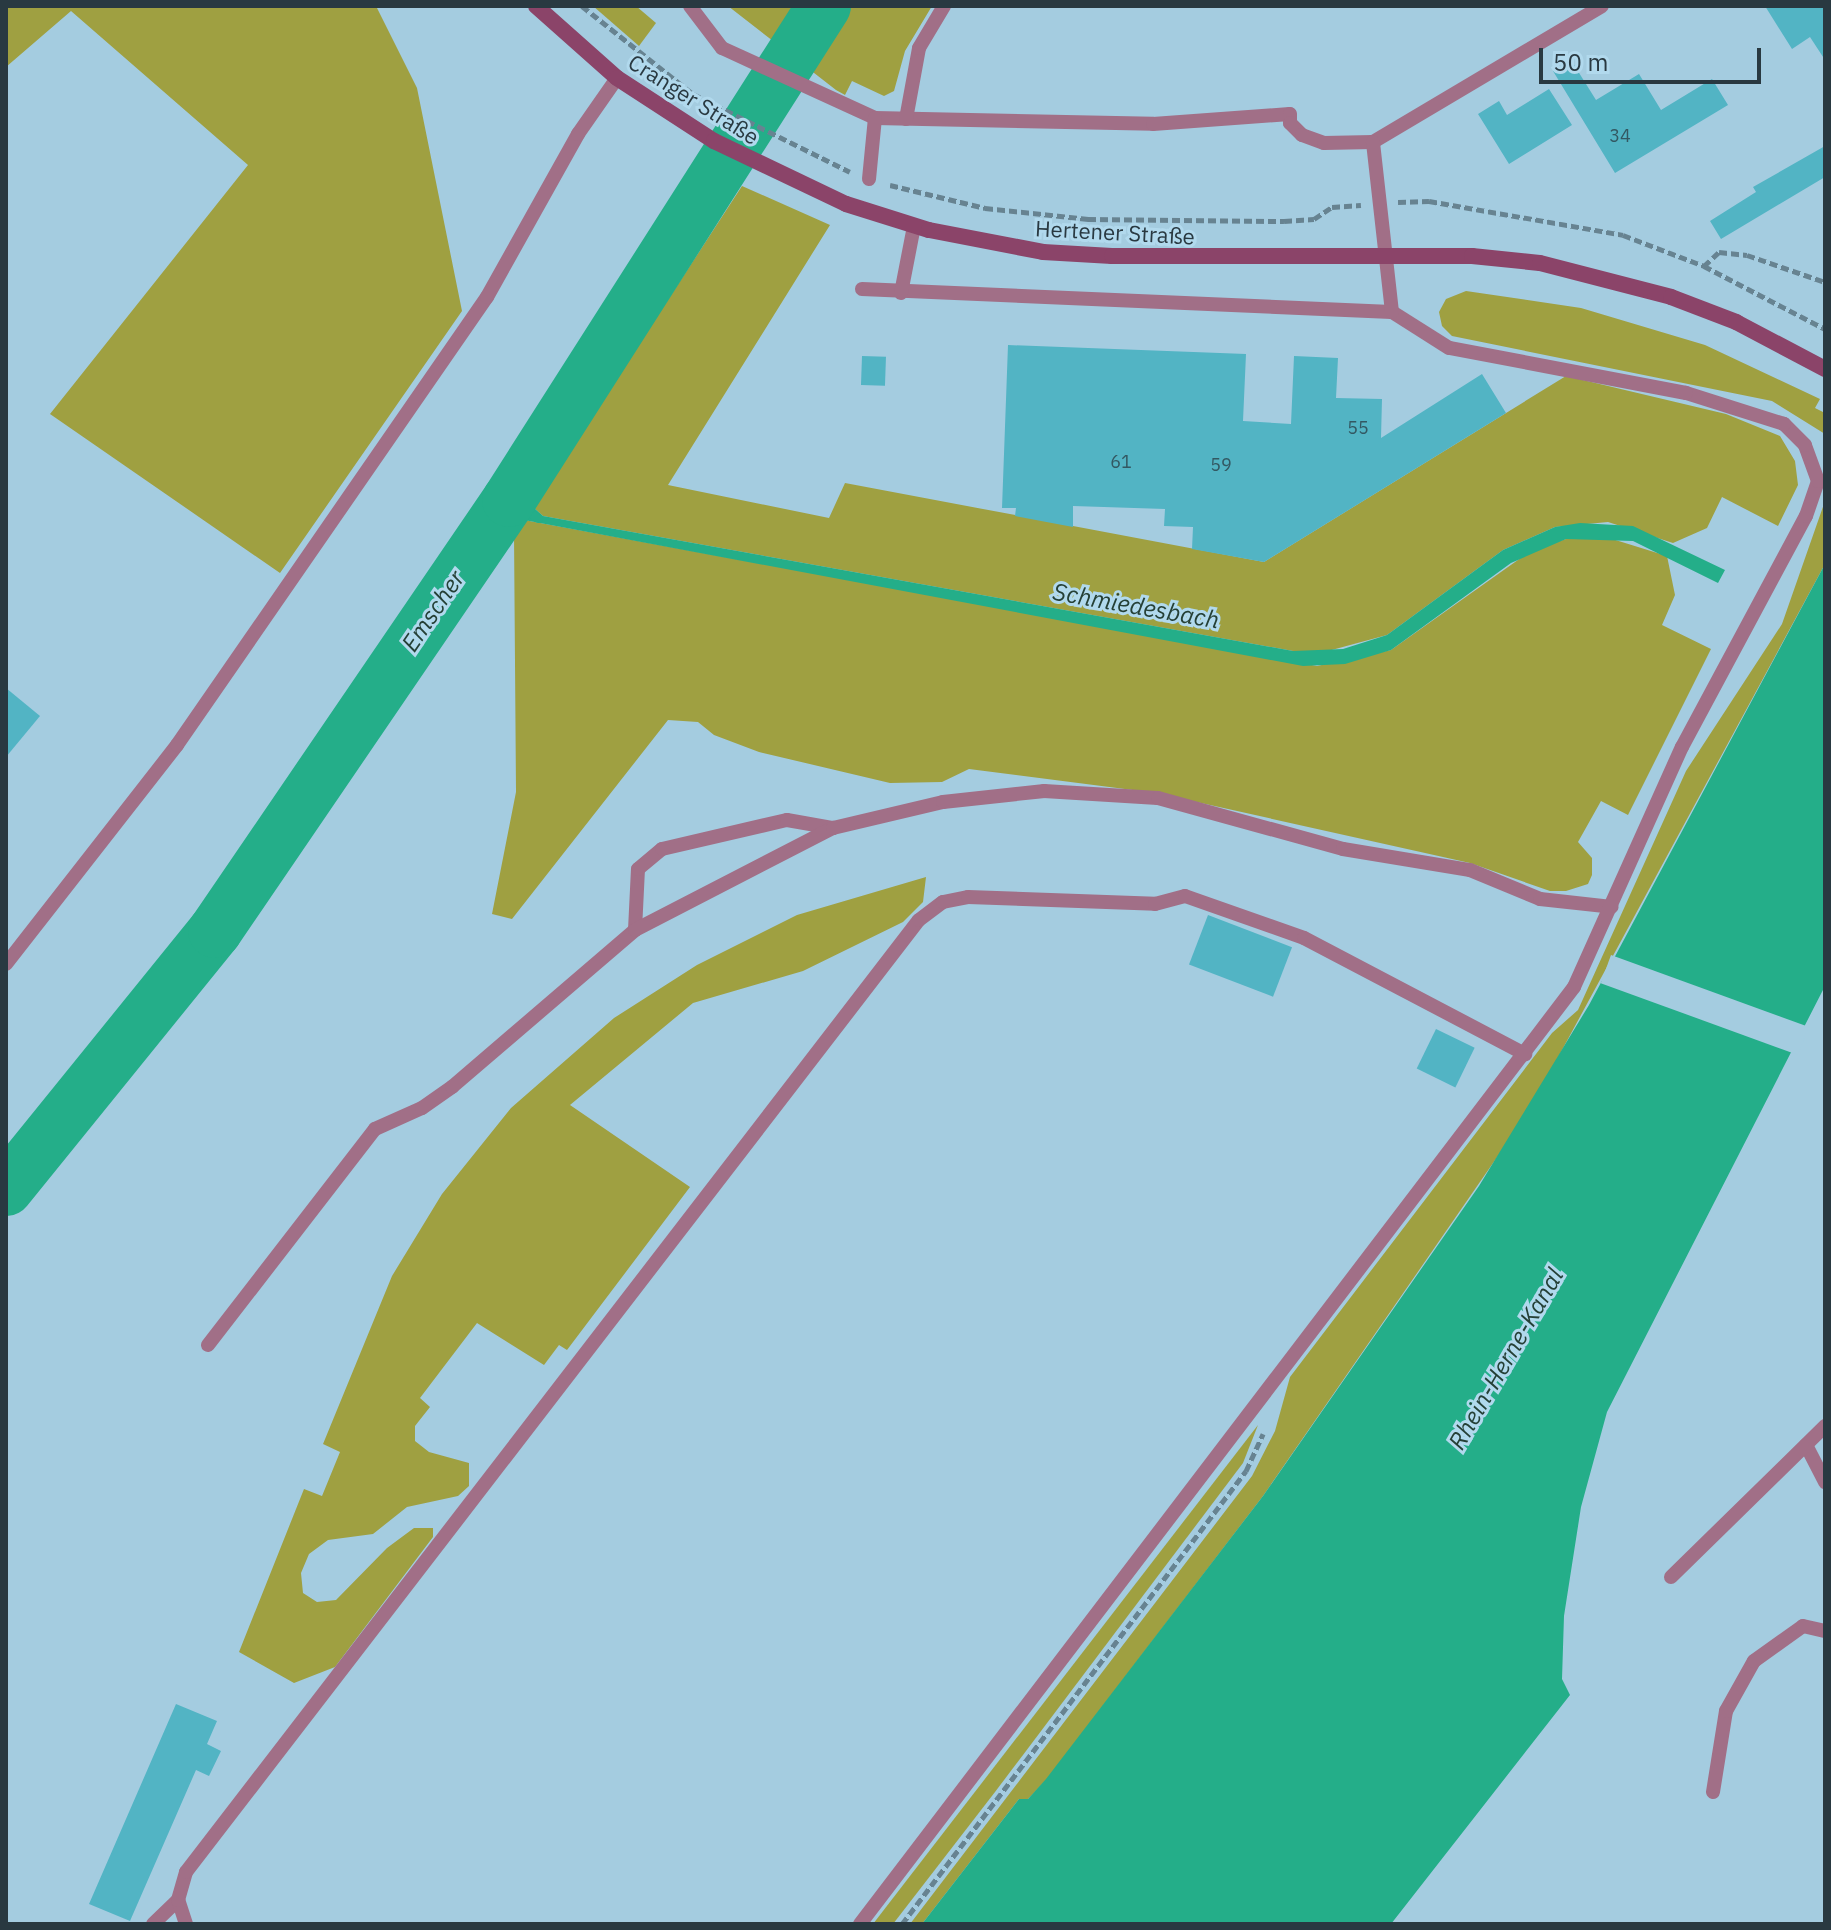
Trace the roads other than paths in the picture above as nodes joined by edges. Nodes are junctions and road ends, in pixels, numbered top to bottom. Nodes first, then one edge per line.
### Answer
1 (536, 6) edge
2 (690, 6) edge
3 (944, 6) edge
4 (1602, 6) edge
5 (617, 78) junction
6 (875, 118) junction
7 (906, 119) junction
8 (1373, 142) junction
9 (869, 179) road end
10 (846, 204) joint
11 (914, 226) junction
12 (1388, 256) junction
13 (862, 289) dead end
14 (901, 293) junction
15 (1392, 312) junction
16 (1825, 369) edge
17 (1820, 462) edge
18 (833, 828) junction
19 (1612, 907) junction
20 (635, 930) junction
21 (6, 964) edge
22 (1525, 1054) junction
23 (208, 1345) dead end
24 (1825, 1426) edge
25 (1806, 1445) junction
26 (1825, 1482) edge
27 (1671, 1577) dead end
28 (1825, 1631) edge
29 (1713, 1792) dead end
30 (178, 1900) junction
31 (153, 1924) edge
32 (186, 1924) edge
33 (860, 1924) edge

1 - 5 main road, Cranger Straße
2 - 6 lane
3 - 7 lane
4 - 8 lane
5 - 10 main road, Cranger Straße
5 - 21 lane
6 - 7 lane
6 - 9 lane
7 - 8 lane
8 - 12 lane
10 - 11 main road, Hertener Straße
11 - 12 main road, Hertener Straße
11 - 14 lane
12 - 15 lane
12 - 16 main road, Hertener Straße
13 - 14 lane
14 - 15 lane
15 - 17 lane
17 - 19 lane
18 - 19 lane
18 - 20 lane
18 - 20 lane
19 - 22 lane
20 - 23 lane
22 - 30 lane
22 - 33 lane
24 - 25 lane
25 - 26 lane
25 - 27 lane
28 - 29 lane
30 - 31 lane
30 - 32 lane

